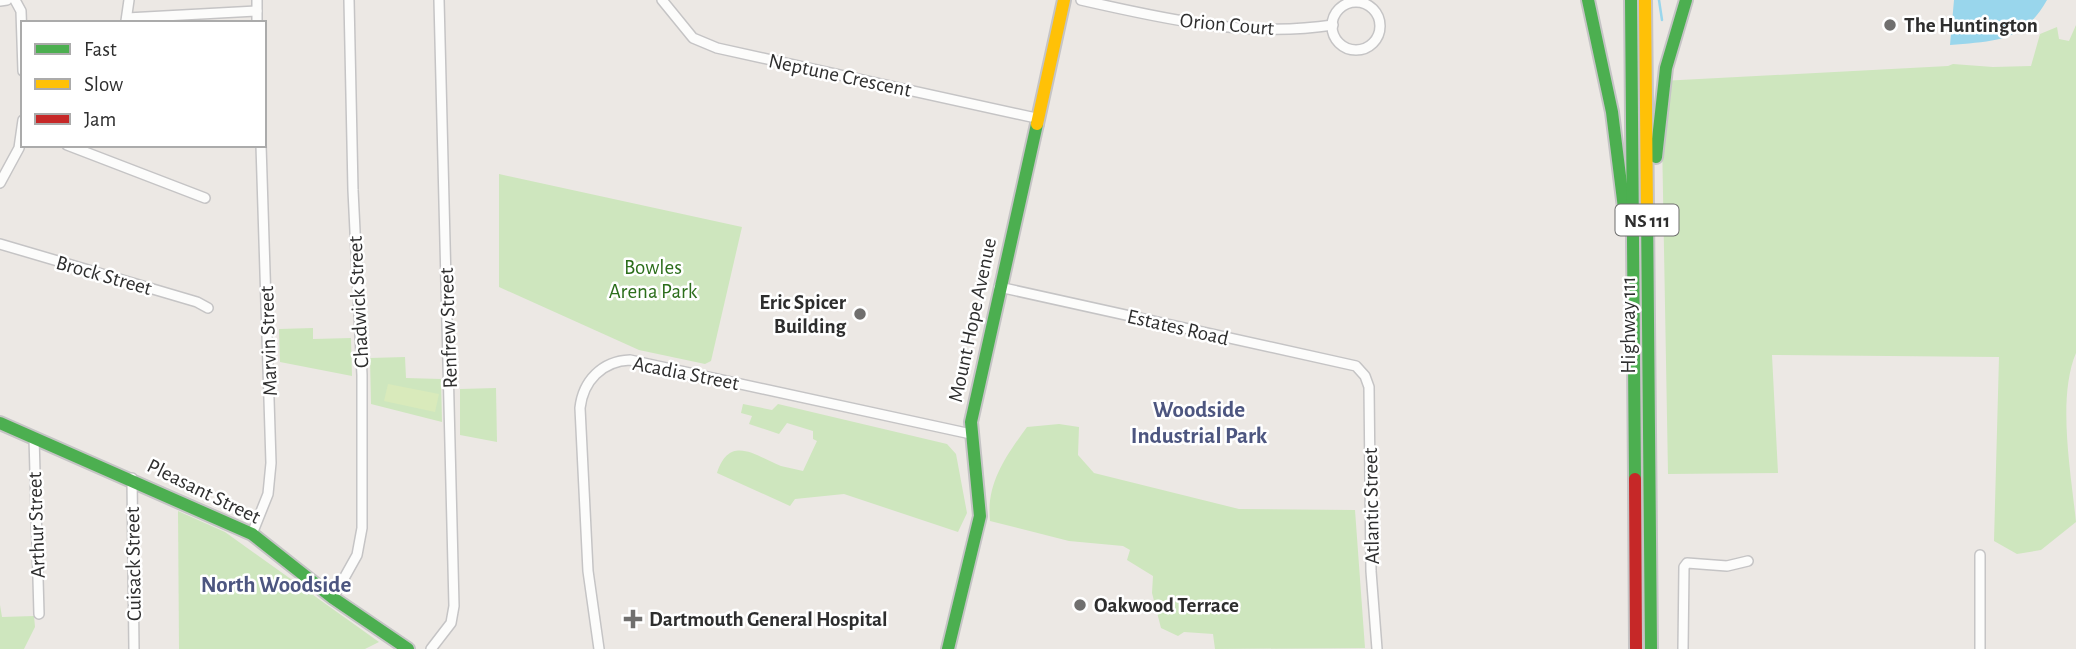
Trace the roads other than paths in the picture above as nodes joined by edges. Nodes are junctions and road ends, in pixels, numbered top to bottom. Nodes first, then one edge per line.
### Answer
1 (7, 0) edge
2 (16, 0) edge
3 (129, 0) edge
4 (257, 0) edge
5 (349, 0) edge
6 (439, 0) edge
7 (662, 0) edge
8 (1064, 0) edge
9 (1081, 0) edge
10 (1588, 0) edge
11 (1631, 0) edge
12 (1645, 0) edge
13 (1686, 0) edge
14 (0, 1) edge
15 (257, 11) junction
16 (126, 20) edge
17 (21, 21) edge
18 (257, 21) edge
19 (1333, 25) junction
20 (1036, 118) junction
21 (23, 147) edge
22 (72, 147) edge
23 (261, 147) edge
24 (0, 183) edge
25 (205, 198) dead end
26 (0, 244) edge
27 (999, 287) junction
28 (208, 308) dead end
29 (1634, 345) junction
30 (1356, 366) joint
31 (0, 423) edge
32 (971, 434) junction
33 (34, 437) junction
34 (1649, 440) junction
35 (132, 478) junction
36 (252, 534) junction
37 (1980, 555) dead end
38 (1748, 561) dead end
39 (333, 598) junction
40 (39, 614) dead end
41 (134, 649) edge
42 (408, 649) edge
43 (431, 649) edge
44 (599, 649) edge
45 (948, 649) edge
46 (1377, 649) edge
47 (1636, 649) edge
48 (1651, 649) edge
49 (1683, 649) edge
50 (1980, 649) edge

1 - 14 street
2 - 17 street
3 - 16 street
4 - 15 street
5 - 39 street, Chadwick Street
6 - 43 street, Renfrew Street
7 - 20 street, Neptune Crescent
8 - 20 main road, Mount Hope Avenue
9 - 19 street, Orion Court
10 - 29 main road
11 - 29 main road, Highway 111 / NS 111
12 - 34 main road, Highway 111 / NS 111
13 - 34 main road
15 - 16 street
15 - 18 street
19 - 19 street
20 - 27 main road, Mount Hope Avenue
21 - 24 street
22 - 25 street
23 - 36 street, Marvin Street
26 - 28 street, Brock Street
27 - 30 street, Estates Road
27 - 32 main road, Mount Hope Avenue
29 - 47 main road, Highway 111 / NS 111
30 - 46 street, Atlantic Street
31 - 33 main road, Pleasant Street
32 - 44 street, Acadia Street
32 - 45 main road, Mount Hope Avenue
33 - 35 main road, Pleasant Street
33 - 40 street, Arthur Street
34 - 48 main road, Highway 111 / NS 111
35 - 36 main road, Pleasant Street
35 - 41 street, Cuisack Street
36 - 39 main road, Pleasant Street
37 - 50 street
38 - 49 street
39 - 42 main road, Pleasant Street

